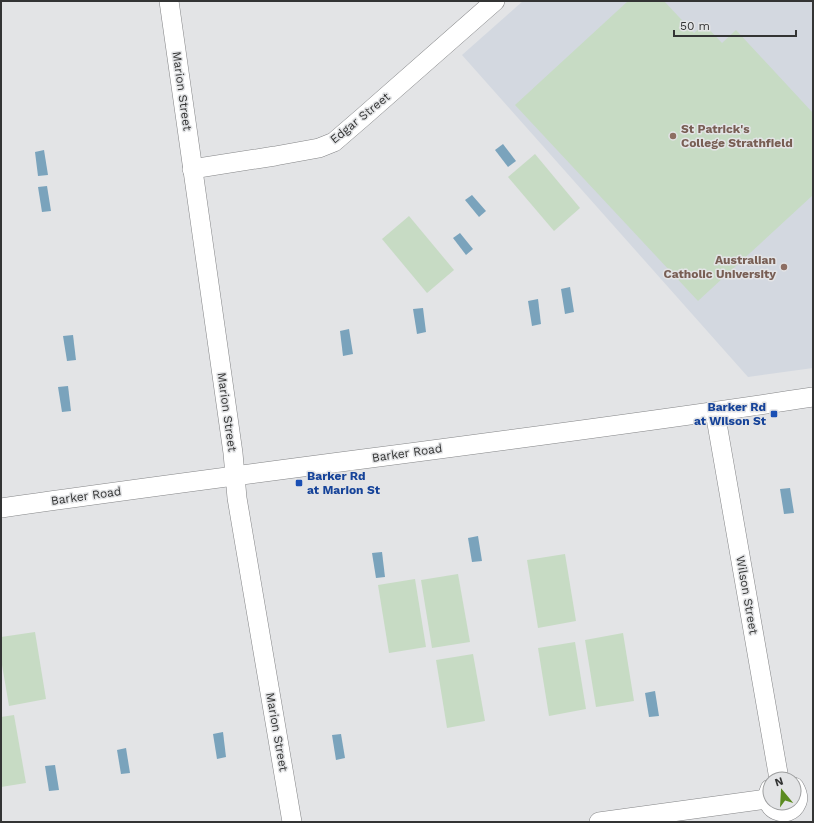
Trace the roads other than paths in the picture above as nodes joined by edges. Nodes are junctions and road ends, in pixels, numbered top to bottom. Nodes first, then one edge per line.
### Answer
1 (169, 1) edge
2 (495, 1) edge
3 (192, 169) junction
4 (813, 397) edge
5 (715, 412) junction
6 (235, 476) junction
7 (1, 508) edge
8 (778, 771) edge
9 (762, 795) edge
10 (777, 811) edge
11 (786, 817) edge
12 (292, 822) edge
13 (599, 822) edge

1 - 3 street, Marion Street
2 - 3 street, Edgar Street
3 - 6 street, Marion Street
4 - 5 street, Barker Road
5 - 6 street, Barker Road
5 - 8 street, Wilson Street
6 - 7 street, Barker Road
6 - 12 street, Marion Street
9 - 13 street
10 - 11 street

